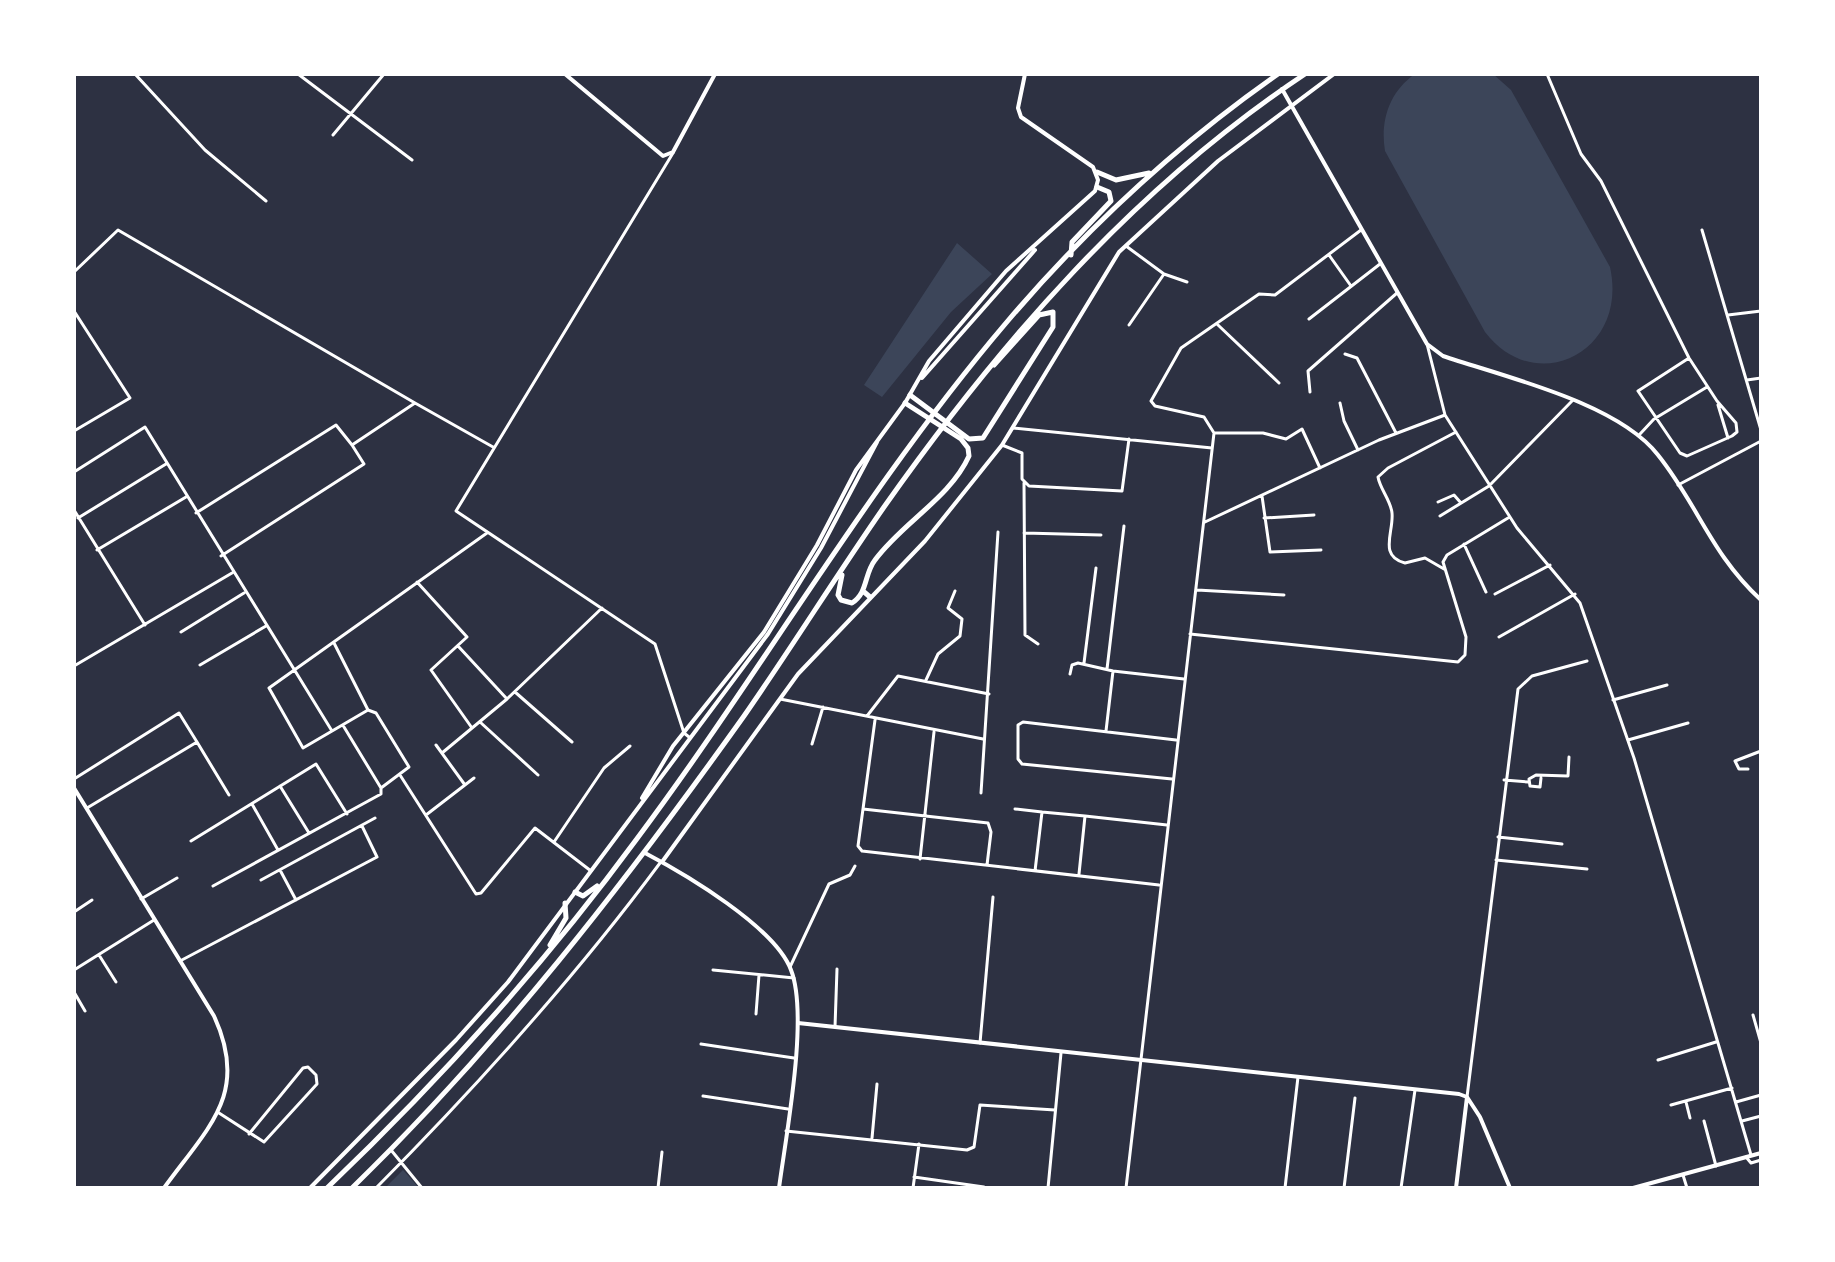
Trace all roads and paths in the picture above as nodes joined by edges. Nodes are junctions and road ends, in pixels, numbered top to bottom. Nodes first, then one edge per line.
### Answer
1 (135, 74) edge
2 (298, 74) edge
3 (384, 74) edge
4 (565, 74) edge
5 (715, 74) edge
6 (1025, 74) edge
7 (1278, 74) edge
8 (1305, 74) edge
9 (1334, 74) edge
10 (1547, 74) edge
11 (1282, 89) junction
12 (1291, 105) junction
13 (349, 113) junction
14 (333, 135) dead end
15 (673, 152) junction
16 (412, 160) dead end
17 (1154, 171) junction
18 (1097, 172) junction
19 (1097, 187) junction
20 (266, 201) dead end
21 (1361, 230) junction
22 (1702, 230) dead end
23 (1126, 246) junction
24 (1071, 255) junction
25 (1329, 255) junction
26 (1380, 264) junction
27 (74, 272) edge
28 (1164, 274) junction
29 (1187, 282) dead end
30 (1351, 286) junction
31 (1397, 293) junction
32 (74, 311) edge
33 (1761, 311) edge
34 (1728, 315) junction
35 (1309, 319) dead end
36 (1129, 325) dead end
37 (1218, 325) junction
38 (1427, 344) junction
39 (1345, 354) dead end
40 (1689, 358) junction
41 (1761, 378) edge
42 (1747, 380) junction
43 (977, 382) junction
44 (1279, 383) dead end
45 (1707, 387) junction
46 (1310, 392) dead end
47 (910, 395) junction
48 (1572, 401) junction
49 (1717, 401) junction
50 (415, 403) junction
51 (905, 403) junction
52 (1340, 403) dead end
53 (919, 407) junction
54 (1445, 415) junction
55 (1654, 419) junction
56 (1013, 428) junction
57 (1761, 430) edge
58 (74, 431) edge
59 (1456, 432) junction
60 (1214, 433) junction
61 (1396, 433) junction
62 (1640, 434) junction
63 (960, 436) junction
64 (1728, 438) junction
65 (1129, 439) junction
66 (1761, 441) edge
67 (352, 445) junction
68 (1002, 445) junction
69 (493, 447) junction
70 (1213, 448) junction
71 (1358, 450) junction
72 (166, 464) junction
73 (1320, 468) junction
74 (74, 472) edge
75 (1024, 483) junction
76 (1678, 485) junction
77 (1489, 486) junction
78 (1262, 496) junction
79 (186, 497) junction
80 (1438, 502) dead end
81 (1461, 503) junction
82 (74, 510) edge
83 (196, 513) junction
84 (1314, 515) dead end
85 (1440, 516) dead end
86 (1509, 517) junction
87 (78, 518) junction
88 (1264, 518) junction
89 (1205, 522) junction
90 (1124, 526) dead end
91 (998, 532) dead end
92 (487, 533) junction
93 (1024, 533) junction
94 (1101, 535) dead end
95 (1464, 544) junction
96 (819, 546) junction
97 (97, 550) junction
98 (1321, 550) dead end
99 (221, 556) junction
100 (1550, 565) junction
101 (845, 567) junction
102 (1096, 568) dead end
103 (1444, 569) junction
104 (232, 573) junction
105 (417, 582) junction
106 (1197, 590) junction
107 (863, 591) junction
108 (955, 591) dead end
109 (1486, 592) dead end
110 (244, 593) junction
111 (1495, 594) dead end
112 (1575, 594) junction
113 (1284, 595) dead end
114 (870, 597) junction
115 (1761, 600) edge
116 (603, 607) junction
117 (145, 625) junction
118 (266, 626) junction
119 (181, 632) dead end
120 (1190, 634) junction
121 (1499, 637) dead end
122 (334, 643) junction
123 (1038, 644) dead end
124 (458, 646) junction
125 (1587, 661) dead end
126 (1084, 663) junction
127 (200, 665) dead end
128 (74, 666) edge
129 (1110, 670) junction
130 (294, 671) junction
131 (1070, 674) dead end
132 (1184, 679) junction
133 (926, 680) junction
134 (1667, 685) dead end
135 (515, 692) junction
136 (989, 694) junction
137 (507, 699) junction
138 (780, 699) junction
139 (1613, 700) junction
140 (823, 707) junction
141 (368, 710) junction
142 (867, 716) junction
143 (875, 720) junction
144 (480, 722) junction
145 (1688, 723) dead end
146 (343, 725) junction
147 (472, 728) junction
148 (332, 731) junction
149 (1106, 731) junction
150 (934, 732) junction
151 (684, 733) junction
152 (689, 737) junction
153 (983, 739) junction
154 (1176, 740) junction
155 (1628, 740) junction
156 (197, 742) junction
157 (572, 742) dead end
158 (812, 744) dead end
159 (436, 745) dead end
160 (630, 746) dead end
161 (1761, 751) edge
162 (442, 753) junction
163 (1569, 757) dead end
164 (1748, 769) dead end
165 (400, 775) junction
166 (538, 775) dead end
167 (474, 778) dead end
168 (1541, 778) junction
169 (74, 779) edge
170 (1172, 779) junction
171 (1504, 780) junction
172 (1528, 782) junction
173 (465, 785) junction
174 (280, 786) junction
175 (74, 788) edge
176 (381, 788) junction
177 (981, 793) dead end
178 (229, 795) dead end
179 (641, 800) junction
180 (252, 804) junction
181 (87, 808) junction
182 (863, 809) junction
183 (1015, 809) dead end
184 (1042, 812) junction
185 (347, 814) junction
186 (426, 815) junction
187 (1085, 816) junction
188 (925, 817) junction
189 (375, 818) dead end
190 (1167, 825) junction
191 (362, 826) junction
192 (309, 833) junction
193 (1498, 837) junction
194 (191, 841) dead end
195 (554, 842) junction
196 (1562, 844) dead end
197 (278, 850) junction
198 (645, 853) junction
199 (920, 859) junction
200 (1496, 860) junction
201 (662, 862) junction
202 (987, 865) junction
203 (855, 866) dead end
204 (1587, 869) dead end
205 (280, 870) junction
206 (591, 871) junction
207 (1035, 871) junction
208 (1079, 875) junction
209 (607, 877) junction
210 (177, 878) dead end
211 (261, 880) dead end
212 (1159, 885) junction
213 (213, 886) dead end
214 (575, 892) junction
215 (993, 897) dead end
216 (141, 899) junction
217 (92, 900) dead end
218 (296, 900) junction
219 (565, 903) junction
220 (74, 912) edge
221 (154, 920) junction
222 (99, 954) junction
223 (180, 961) junction
224 (540, 963) junction
225 (790, 967) junction
226 (837, 969) dead end
227 (74, 970) edge
228 (713, 970) dead end
229 (759, 975) junction
230 (794, 978) junction
231 (116, 982) dead end
232 (74, 992) edge
233 (76, 1001) edge
234 (85, 1011) dead end
235 (756, 1014) dead end
236 (1753, 1015) dead end
237 (798, 1023) junction
238 (835, 1027) junction
239 (1717, 1042) junction
240 (980, 1043) junction
241 (1761, 1043) edge
242 (701, 1044) dead end
243 (1061, 1053) junction
244 (794, 1058) junction
245 (1140, 1060) junction
246 (1658, 1060) dead end
247 (1298, 1077) junction
248 (877, 1084) dead end
249 (1732, 1088) junction
250 (1415, 1090) junction
251 (1761, 1095) edge
252 (703, 1096) dead end
253 (1467, 1097) junction
254 (1355, 1098) dead end
255 (1686, 1101) junction
256 (1736, 1102) junction
257 (1671, 1105) dead end
258 (788, 1109) junction
259 (1055, 1110) junction
260 (219, 1113) junction
261 (1761, 1116) edge
262 (1690, 1118) dead end
263 (1704, 1121) dead end
264 (1741, 1121) junction
265 (786, 1131) junction
266 (249, 1134) junction
267 (872, 1138) junction
268 (919, 1143) junction
269 (391, 1150) junction
270 (662, 1152) dead end
271 (1761, 1153) edge
272 (1749, 1157) junction
273 (1761, 1160) edge
274 (401, 1162) junction
275 (1716, 1166) junction
276 (1683, 1175) junction
277 (914, 1177) junction
278 (984, 1187) edge
279 (164, 1188) edge
280 (310, 1188) edge
281 (327, 1188) edge
282 (352, 1188) edge
283 (376, 1188) edge
284 (422, 1188) edge
285 (658, 1188) edge
286 (779, 1188) edge
287 (913, 1188) edge
288 (1048, 1188) edge
289 (1126, 1188) edge
290 (1285, 1188) edge
291 (1344, 1188) edge
292 (1401, 1188) edge
293 (1456, 1188) edge
294 (1510, 1188) edge
295 (1633, 1188) edge
296 (1687, 1188) edge

1 - 20 street
2 - 13 street
3 - 13 street
4 - 15 street
5 - 15 street
6 - 18 street
7 - 17 highway
8 - 11 highway
9 - 12 street
10 - 40 street
11 - 12 street
11 - 43 highway
12 - 21 street
12 - 23 street
13 - 14 street
13 - 16 street
15 - 69 street
17 - 18 highway
17 - 24 highway
18 - 19 street
19 - 24 highway
19 - 47 street
21 - 25 street
21 - 26 street
22 - 34 street
23 - 28 street
23 - 56 street
24 - 209 highway
25 - 30 street
25 - 37 street
26 - 30 street
26 - 31 street
27 - 50 street
28 - 29 street
28 - 36 street
30 - 35 street
31 - 38 street
31 - 46 street
32 - 58 street
33 - 34 street
34 - 42 street
37 - 44 street
37 - 60 street
38 - 48 street
38 - 54 street
39 - 61 street
40 - 45 street
40 - 55 street
41 - 42 street
42 - 57 street
43 - 63 highway
43 - 101 highway
45 - 49 street
45 - 55 street
47 - 51 street
47 - 53 highway
48 - 62 street
48 - 77 street
49 - 64 street
49 - 64 street
50 - 67 street
50 - 69 street
51 - 53 highway
51 - 96 street
52 - 71 street
53 - 63 highway
54 - 59 street
54 - 61 street
55 - 62 street
55 - 64 street
56 - 65 street
56 - 68 street
59 - 77 street
59 - 103 street
60 - 70 street
60 - 73 street
61 - 71 street
62 - 76 street
63 - 107 highway
65 - 70 street
65 - 75 street
66 - 76 street
67 - 83 street
67 - 99 street
68 - 75 street
68 - 114 street
69 - 92 street
70 - 89 street
71 - 73 street
72 - 74 street
72 - 79 street
72 - 87 street
73 - 78 street
75 - 93 street
76 - 115 street
77 - 81 street
77 - 86 street
78 - 88 street
78 - 89 street
79 - 83 street
79 - 97 street
80 - 81 street
81 - 85 street
82 - 87 street
83 - 99 street
84 - 88 street
86 - 95 street
86 - 100 street
87 - 97 street
88 - 98 street
89 - 106 street
90 - 129 street
91 - 136 street
92 - 105 street
92 - 116 street
93 - 94 street
93 - 123 street
95 - 103 street
95 - 109 street
96 - 151 street
96 - 152 street
97 - 117 street
99 - 104 street
100 - 111 street
100 - 112 street
101 - 107 highway
101 - 198 highway
102 - 126 street
103 - 120 street
104 - 110 street
104 - 117 street
105 - 122 street
105 - 124 street
106 - 113 street
106 - 120 street
107 - 114 highway
108 - 133 street
110 - 118 street
110 - 119 street
112 - 121 street
112 - 139 street
114 - 138 street
116 - 135 street
116 - 151 street
117 - 128 street
118 - 127 street
118 - 130 street
120 - 132 street
122 - 130 street
122 - 141 street
124 - 137 street
124 - 147 street
125 - 171 street
126 - 129 street
126 - 131 street
129 - 132 street
129 - 149 street
130 - 148 street
130 - 148 street
132 - 154 street
133 - 136 street
133 - 142 street
134 - 139 street
135 - 137 street
135 - 157 street
136 - 153 street
137 - 144 street
138 - 140 street
138 - 201 street
139 - 155 street
140 - 142 street
140 - 158 street
141 - 146 street
141 - 165 street
142 - 143 street
143 - 150 street
143 - 182 street
144 - 147 street
144 - 166 street
145 - 155 street
146 - 148 street
146 - 176 street
147 - 162 street
149 - 154 street
149 - 170 street
150 - 153 street
150 - 188 street
151 - 152 street
151 - 179 street
152 - 179 street
153 - 177 street
154 - 170 street
155 - 239 street
156 - 169 street
156 - 178 street
156 - 181 street
159 - 162 street
160 - 195 street
161 - 164 street
162 - 173 street
163 - 168 street
165 - 176 street
165 - 186 street
167 - 173 street
168 - 172 street
168 - 172 street
170 - 190 street
171 - 172 street
171 - 193 street
173 - 186 street
174 - 180 street
174 - 185 street
174 - 192 street
175 - 181 street
176 - 185 street
179 - 206 street
180 - 194 street
180 - 197 street
181 - 216 street
182 - 188 street
182 - 199 street
183 - 184 street
184 - 187 street
184 - 207 street
185 - 192 street
186 - 195 street
187 - 190 street
187 - 208 street
188 - 199 street
188 - 202 street
189 - 191 street
190 - 212 street
191 - 205 street
191 - 218 street
192 - 197 street
193 - 196 street
193 - 200 street
195 - 206 street
197 - 213 street
198 - 201 street
198 - 269 highway
199 - 202 street
200 - 204 street
200 - 253 street
201 - 225 street
201 - 274 street
202 - 207 street
203 - 225 street
205 - 211 street
205 - 218 street
206 - 214 street
207 - 208 street
208 - 212 street
209 - 214 highway
209 - 224 highway
210 - 216 street
212 - 245 street
214 - 219 street
215 - 240 street
216 - 221 street
217 - 220 street
218 - 223 street
219 - 224 highway
219 - 280 street
221 - 222 street
221 - 223 street
222 - 227 street
222 - 231 street
223 - 260 street
224 - 281 highway
225 - 230 street
226 - 238 street
228 - 229 street
229 - 230 street
229 - 235 street
230 - 237 street
232 - 233 street
233 - 234 street
236 - 241 street
237 - 238 street
237 - 244 street
238 - 240 street
239 - 246 street
239 - 249 street
240 - 243 street
242 - 244 street
243 - 245 street
243 - 259 street
244 - 258 street
245 - 247 street
245 - 289 street
247 - 250 street
247 - 290 street
248 - 267 street
249 - 255 street
249 - 256 street
250 - 253 street
250 - 292 street
251 - 256 street
252 - 258 street
253 - 293 street
253 - 294 street
254 - 291 street
255 - 257 street
255 - 262 street
256 - 264 street
258 - 265 street
259 - 268 street
259 - 288 street
260 - 266 street
260 - 279 street
261 - 264 street
263 - 275 street
264 - 272 street
265 - 267 street
265 - 286 street
266 - 266 street
267 - 268 street
268 - 277 street
269 - 274 street
269 - 282 highway
270 - 285 street
271 - 272 street
272 - 273 street
272 - 275 street
274 - 283 street
274 - 284 street
275 - 276 street
276 - 295 street
276 - 296 street
277 - 278 street
277 - 287 street

